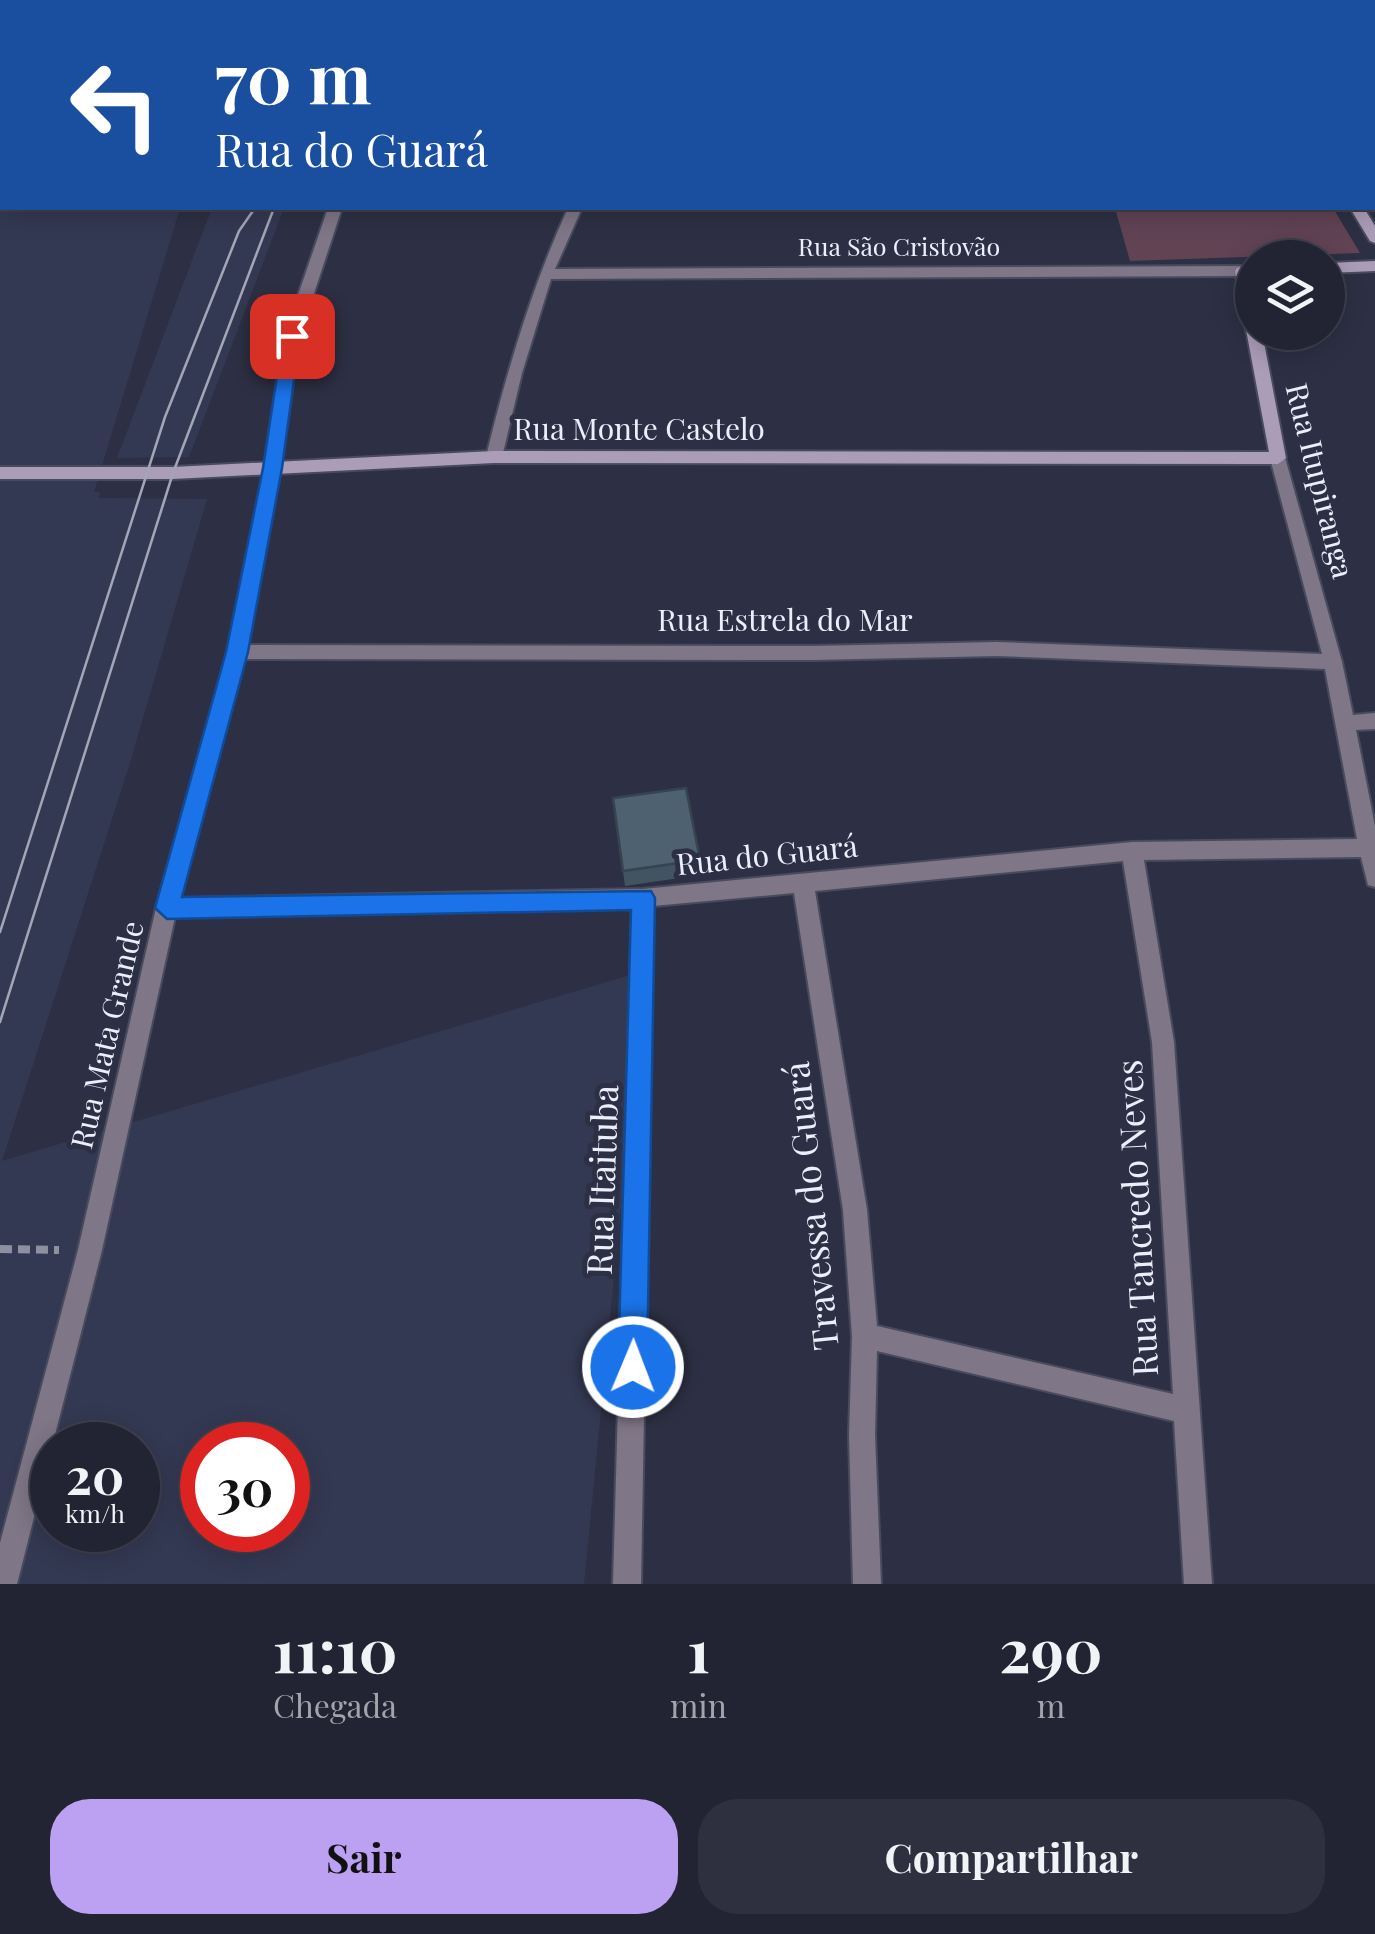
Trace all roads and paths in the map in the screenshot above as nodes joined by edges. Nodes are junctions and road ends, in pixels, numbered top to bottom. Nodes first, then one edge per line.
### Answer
1 (333, 210) edge
2 (574, 210) edge
3 (1359, 210) edge
4 (1375, 238) edge
5 (1375, 266) edge
6 (1345, 267) edge
7 (1235, 270) edge
8 (545, 274) junction
9 (1257, 350) edge
10 (494, 456) junction
11 (1278, 458) junction
12 (272, 468) junction
13 (0, 473) edge
14 (237, 652) junction
15 (1333, 662) junction
16 (1375, 721) edge
17 (1346, 723) junction
18 (1371, 848) junction
19 (1132, 851) junction
20 (1375, 878) edge
21 (804, 882) junction
22 (643, 898) junction
23 (167, 908) junction
24 (0, 1249) edge
25 (90, 1250) junction
26 (865, 1336) junction
27 (1184, 1410) junction
28 (2, 1584) edge
29 (627, 1584) edge
30 (866, 1584) edge
31 (1198, 1584) edge

1 - 12 street, Rua Mata Grande
2 - 8 street
3 - 4 street
5 - 6 street
7 - 8 street, Rua São Cristovão
8 - 10 street
9 - 11 street, Rua Itupiranga
10 - 11 street, Rua Monte Castelo
10 - 12 street, Rua Monte Castelo
11 - 15 street, Rua Itupiranga
12 - 13 street, Rua Monte Castelo
12 - 14 street, Rua Mata Grande
14 - 15 street, Rua Estrela do Mar
14 - 23 street, Rua Mata Grande
15 - 17 street, Rua Itupiranga
16 - 17 street
17 - 18 street, Rua Itupiranga
18 - 19 street, Rua do Guará
18 - 20 street, Rua Itupiranga
19 - 21 street, Rua do Guará
19 - 27 street, Rua Tancredo Neves
21 - 22 street, Rua do Guará
21 - 26 street, Travessa do Guará
22 - 23 street, Rua do Guará
22 - 29 street, Rua Itaituba
23 - 25 street, Rua Mata Grande
24 - 25 path
25 - 28 street, Rua Mata Grande
26 - 27 street
26 - 30 street, Travessa do Guará
27 - 31 street, Rua Tancredo Neves

